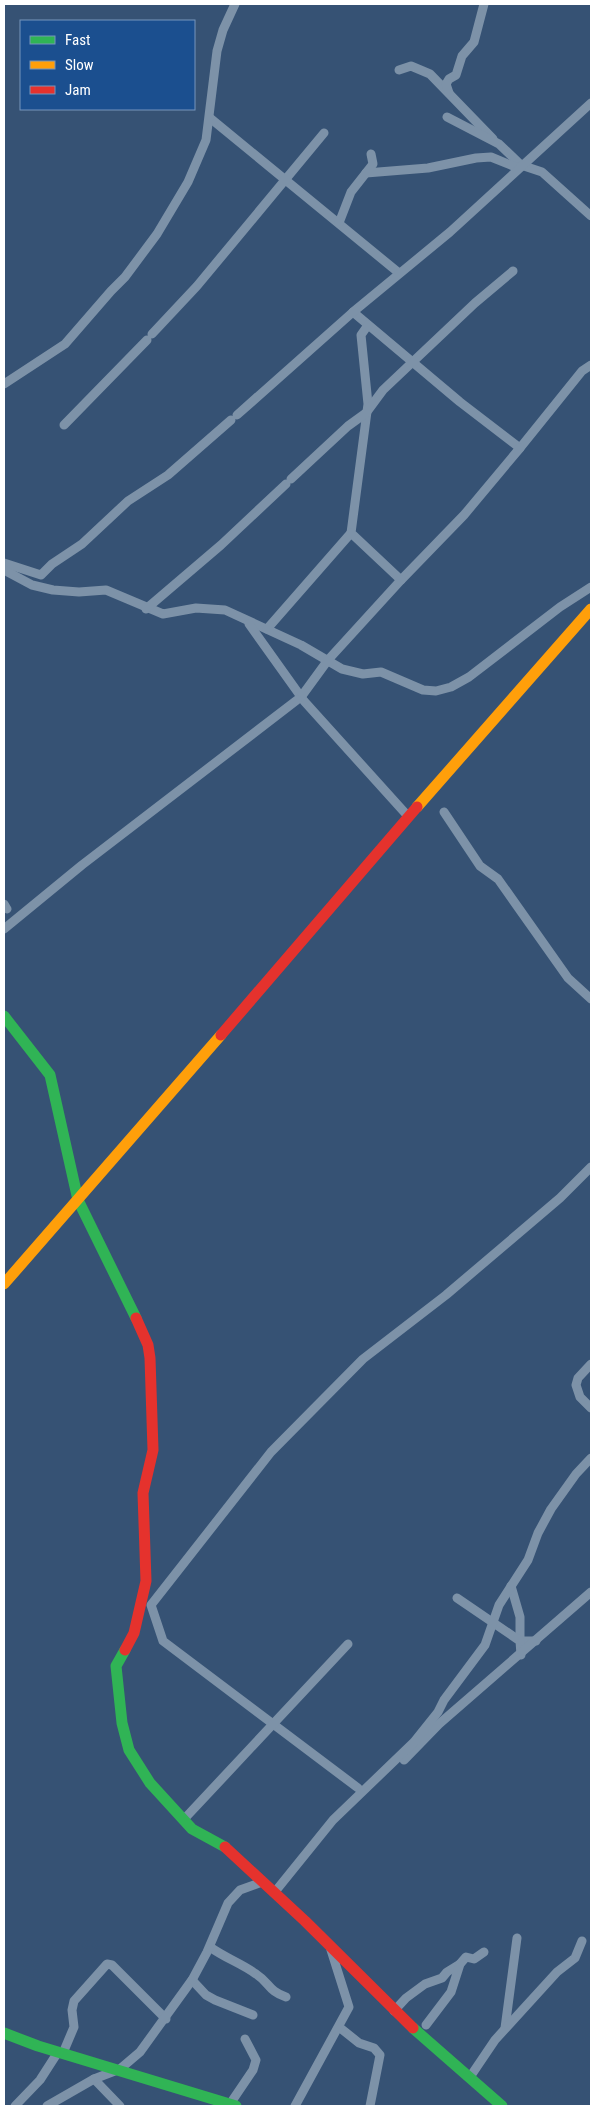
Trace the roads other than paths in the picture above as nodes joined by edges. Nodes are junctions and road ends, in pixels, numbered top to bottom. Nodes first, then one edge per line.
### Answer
1 (235, 4) edge
2 (484, 4) edge
3 (399, 70) dead end
4 (449, 94) junction
5 (591, 104) edge
6 (210, 118) junction
7 (447, 118) dead end
8 (324, 133) dead end
9 (498, 144) junction
10 (371, 154) dead end
11 (520, 166) junction
12 (366, 173) junction
13 (287, 179) junction
14 (591, 216) edge
15 (339, 223) junction
16 (513, 270) dead end
17 (400, 273) junction
18 (353, 312) junction
19 (368, 325) junction
20 (413, 363) junction
21 (591, 365) edge
22 (4, 384) edge
23 (366, 412) junction
24 (64, 425) dead end
25 (520, 448) junction
26 (351, 533) junction
27 (4, 563) edge
28 (4, 570) edge
29 (401, 580) junction
30 (591, 587) edge
31 (146, 609) junction
32 (591, 609) edge
33 (249, 624) dead end
34 (267, 629) junction
35 (328, 660) junction
36 (299, 699) junction
37 (444, 812) dead end
38 (406, 814) dead end
39 (4, 930) edge
40 (591, 999) edge
41 (5, 1022) edge
42 (591, 1167) edge
43 (78, 1200) junction
44 (4, 1284) edge
45 (591, 1364) edge
46 (591, 1408) edge
47 (591, 1458) edge
48 (511, 1586) junction
49 (591, 1592) edge
50 (457, 1598) dead end
51 (491, 1623) junction
52 (520, 1641) junction
53 (536, 1641) junction
54 (348, 1644) dead end
55 (521, 1655) junction
56 (272, 1725) junction
57 (359, 1792) junction
58 (187, 1816) dead end
59 (262, 1882) junction
60 (274, 1893) junction
61 (517, 1938) dead end
62 (582, 1941) dead end
63 (329, 1945) junction
64 (210, 1946) junction
65 (484, 1952) dead end
66 (460, 1964) junction
67 (192, 1980) junction
68 (286, 1997) dead end
69 (394, 2012) junction
70 (253, 2015) dead end
71 (166, 2019) junction
72 (426, 2025) dead end
73 (339, 2027) junction
74 (505, 2028) junction
75 (4, 2033) edge
76 (245, 2039) dead end
77 (60, 2053) junction
78 (120, 2069) junction
79 (470, 2078) junction
80 (94, 2079) junction
81 (15, 2106) edge
82 (47, 2106) edge
83 (120, 2106) edge
84 (235, 2106) edge
85 (294, 2106) edge
86 (370, 2106) edge
87 (502, 2106) edge

1 - 6 street
2 - 4 street
3 - 4 street
4 - 9 street
5 - 11 street
6 - 13 street
6 - 22 street
7 - 9 street
8 - 13 street
9 - 11 street
10 - 12 street
11 - 12 street
11 - 14 street
11 - 17 street
12 - 15 street
13 - 15 street
13 - 24 street
15 - 17 street
16 - 20 street
17 - 18 street
18 - 19 street
18 - 27 street
19 - 20 street
19 - 23 street
20 - 23 street
20 - 25 street
21 - 25 street
23 - 26 street
23 - 31 street
25 - 29 street
26 - 29 street
26 - 34 street
28 - 31 street
29 - 35 street
30 - 35 street
31 - 34 street
32 - 43 street
33 - 36 street
34 - 35 street
35 - 36 street
36 - 38 street
36 - 39 street
37 - 40 street
41 - 43 street
42 - 56 street
43 - 44 street
43 - 59 street
45 - 46 street
47 - 48 street
48 - 51 street
48 - 52 street
49 - 53 street
50 - 51 street
51 - 52 street
51 - 57 street
52 - 53 street
52 - 55 street
53 - 55 street
54 - 56 street
55 - 57 street
56 - 57 street
56 - 58 street
57 - 60 street
59 - 60 street
59 - 64 street
60 - 63 street
61 - 74 street
62 - 74 street
63 - 69 street
63 - 73 street
64 - 67 street
64 - 68 street
65 - 66 street
66 - 69 street
66 - 72 street
67 - 70 street
67 - 71 street
69 - 79 street
71 - 77 street
71 - 78 street
73 - 85 street
73 - 86 street
74 - 79 street
75 - 77 street
76 - 84 street
77 - 78 street
77 - 81 street
78 - 80 street
78 - 84 street
79 - 87 street
80 - 82 street
80 - 83 street

